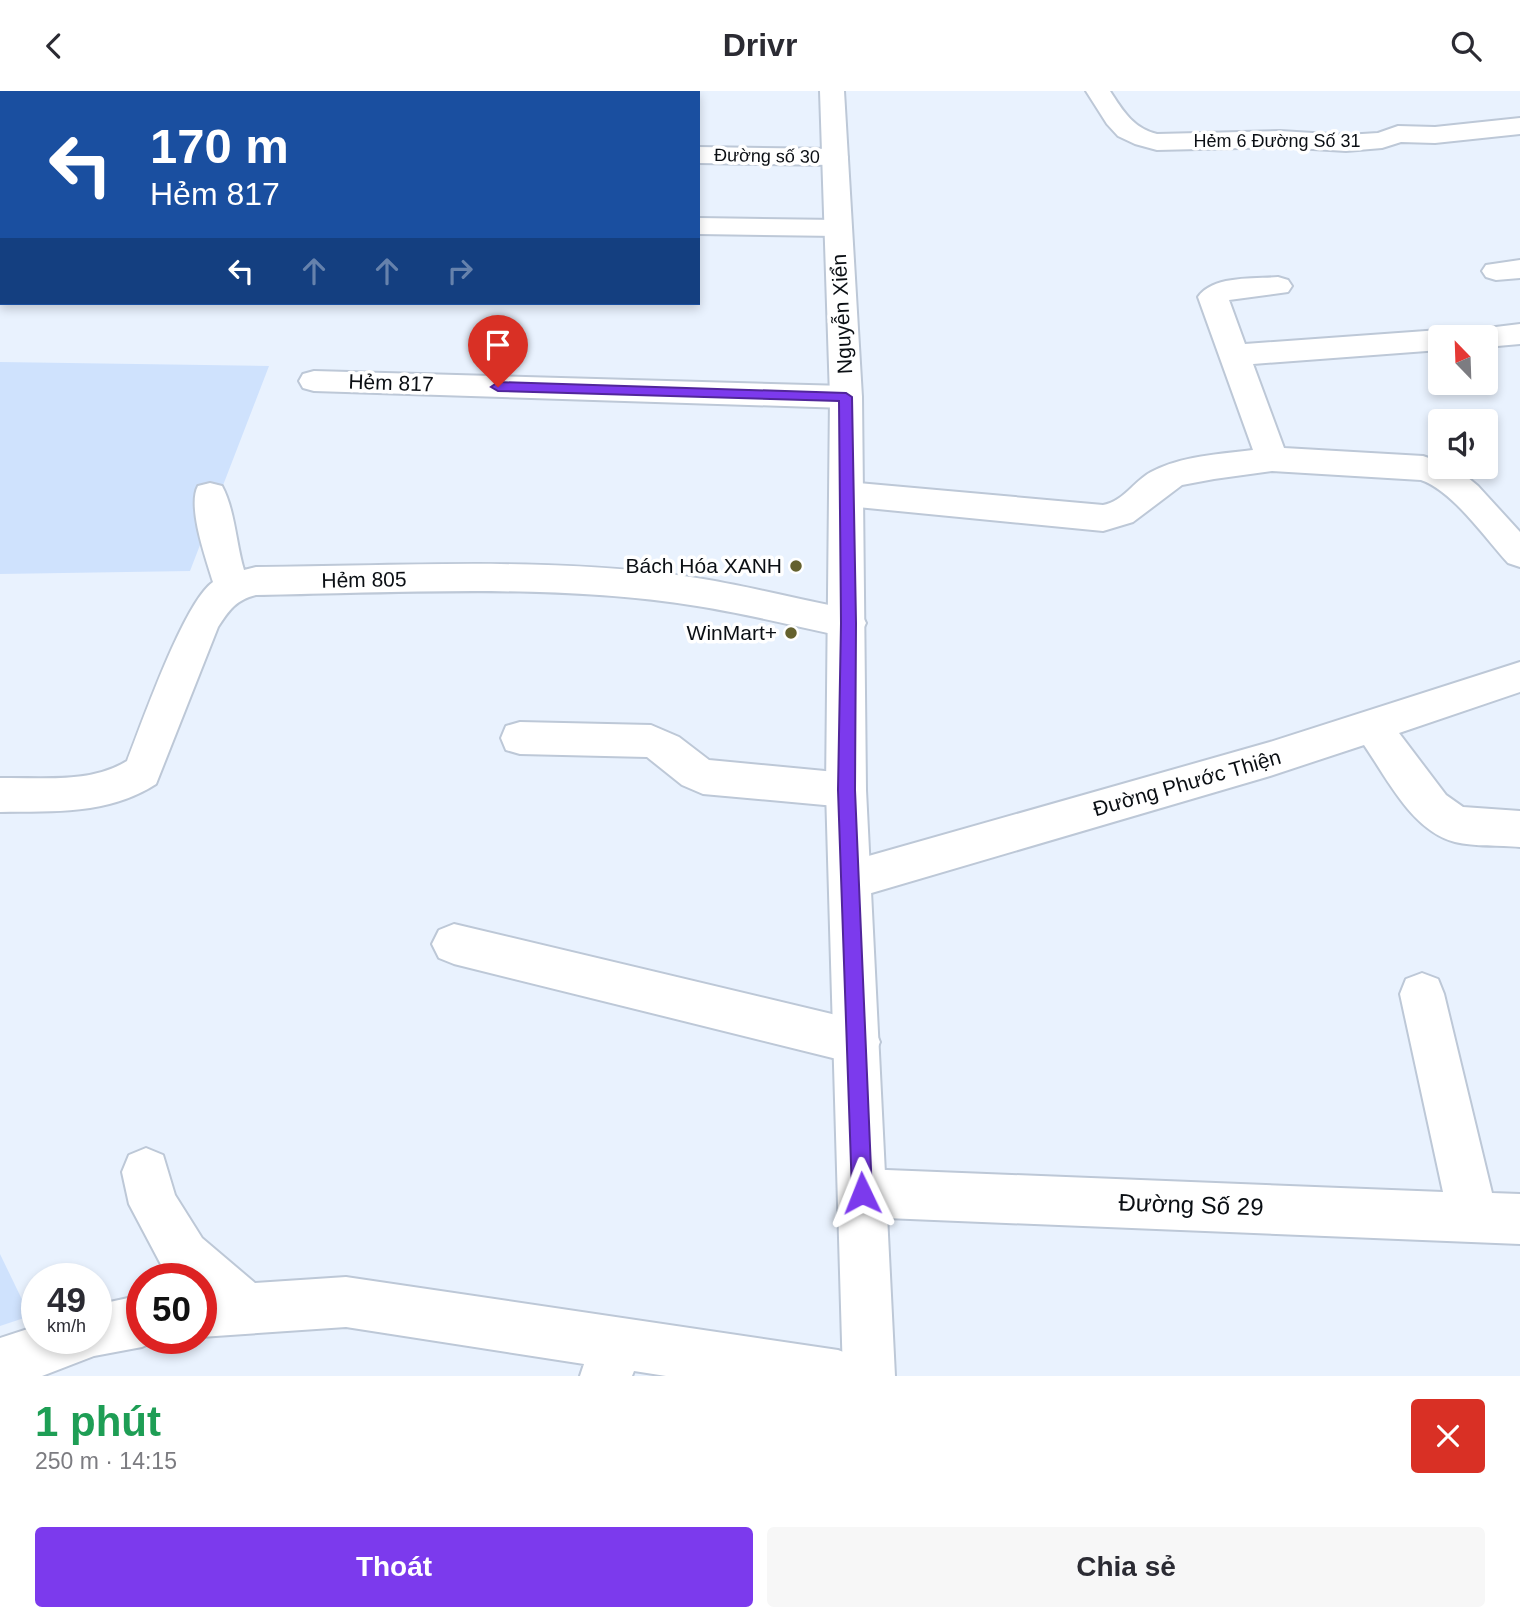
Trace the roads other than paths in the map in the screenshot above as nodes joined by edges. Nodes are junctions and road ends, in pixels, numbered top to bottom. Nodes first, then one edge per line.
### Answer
1 (832, 91) edge
2 (1098, 91) edge
3 (1513, 128) edge
4 (700, 155) edge
5 (835, 157) junction
6 (700, 226) edge
7 (838, 229) junction
8 (1278, 286) dead end
9 (1520, 334) edge
10 (1498, 336) edge
11 (1428, 341) edge
12 (1235, 355) junction
13 (314, 381) dead end
14 (846, 397) junction
15 (1272, 460) junction
16 (847, 493) junction
17 (210, 495) dead end
18 (1520, 554) edge
19 (232, 587) junction
20 (848, 623) junction
21 (1520, 677) edge
22 (1372, 726) junction
23 (520, 738) dead end
24 (846, 790) junction
25 (0, 795) edge
26 (1520, 829) edge
27 (851, 880) junction
28 (454, 944) dead end
29 (1422, 994) dead end
30 (857, 1042) junction
31 (146, 1172) dead end
32 (862, 1193) junction
33 (1473, 1215) junction
34 (1520, 1219) edge
35 (224, 1310) edge
36 (30, 1354) edge
37 (611, 1360) edge
38 (0, 1364) edge
39 (838, 1376) edge
40 (869, 1376) edge

1 - 5 street, Nguyễn Xiển
2 - 3 street, Hẻm 6 Đường Số 31
4 - 5 street, Đường số 30
5 - 7 street, Nguyễn Xiển
6 - 7 street
7 - 14 street, Nguyễn Xiển
8 - 12 street
9 - 10 street
11 - 12 street
12 - 15 street
13 - 14 street, Hẻm 817
14 - 16 street, Nguyễn Xiển
15 - 16 street
15 - 18 street
16 - 20 street, Nguyễn Xiển
17 - 19 street
19 - 20 street, Hẻm 805
19 - 25 street
20 - 24 street, Nguyễn Xiển
21 - 22 street, Đường Phước Thiện
22 - 26 street
22 - 27 street, Đường Phước Thiện
23 - 24 street
24 - 27 street, Nguyễn Xiển
27 - 30 street, Nguyễn Xiển
28 - 30 street
29 - 33 street
30 - 32 street, Nguyễn Xiển
31 - 35 street
32 - 33 street, Đường Số 29
32 - 40 street, Nguyễn Xiển
33 - 34 street, Đường Số 29
35 - 37 street
36 - 38 street
37 - 39 street

